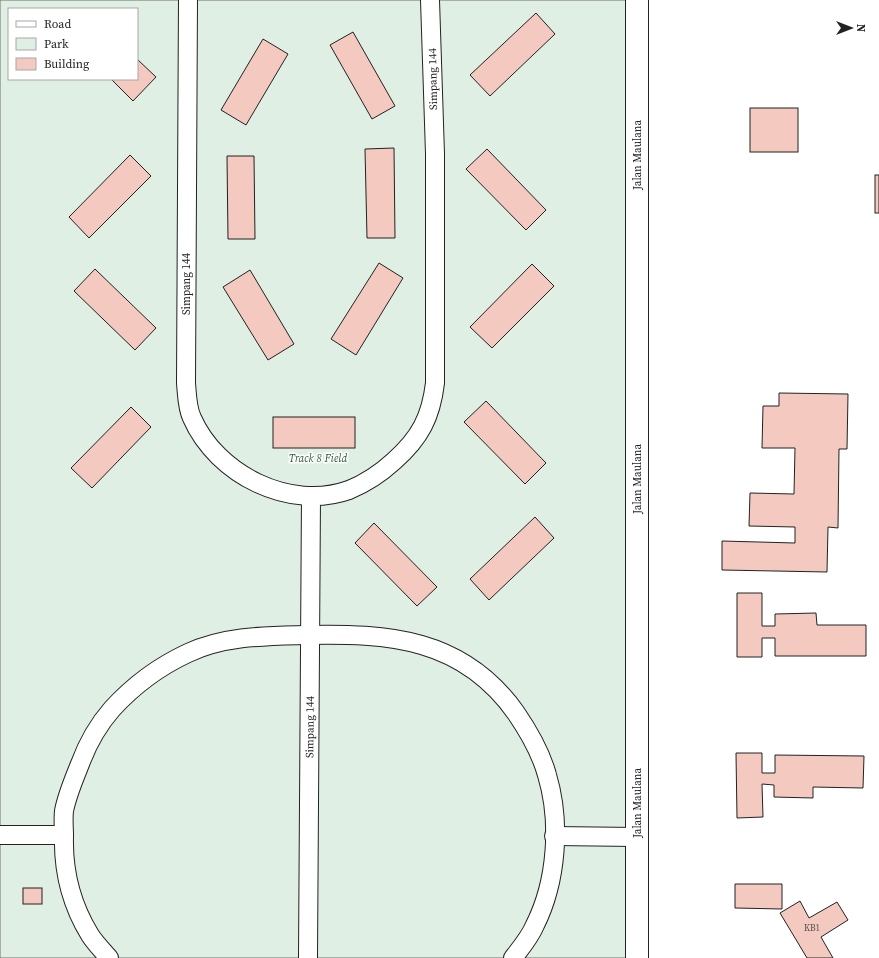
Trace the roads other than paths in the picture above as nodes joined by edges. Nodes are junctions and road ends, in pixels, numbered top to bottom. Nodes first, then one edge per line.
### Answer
1 (188, 0) edge
2 (430, 0) edge
3 (637, 0) edge
4 (311, 496) junction
5 (309, 635) junction
6 (0, 835) edge
7 (64, 835) junction
8 (554, 836) junction
9 (636, 837) junction
10 (109, 958) edge
11 (308, 958) edge
12 (513, 958) edge
13 (637, 958) edge

1 - 4 street, Simpang 144
2 - 4 street, Simpang 144
3 - 9 main road, Jalan Maulana
4 - 5 street, Simpang 144
5 - 7 street
5 - 8 street
5 - 11 street, Simpang 144
6 - 7 street
7 - 10 street
8 - 9 street
8 - 12 street
9 - 13 main road, Jalan Maulana

